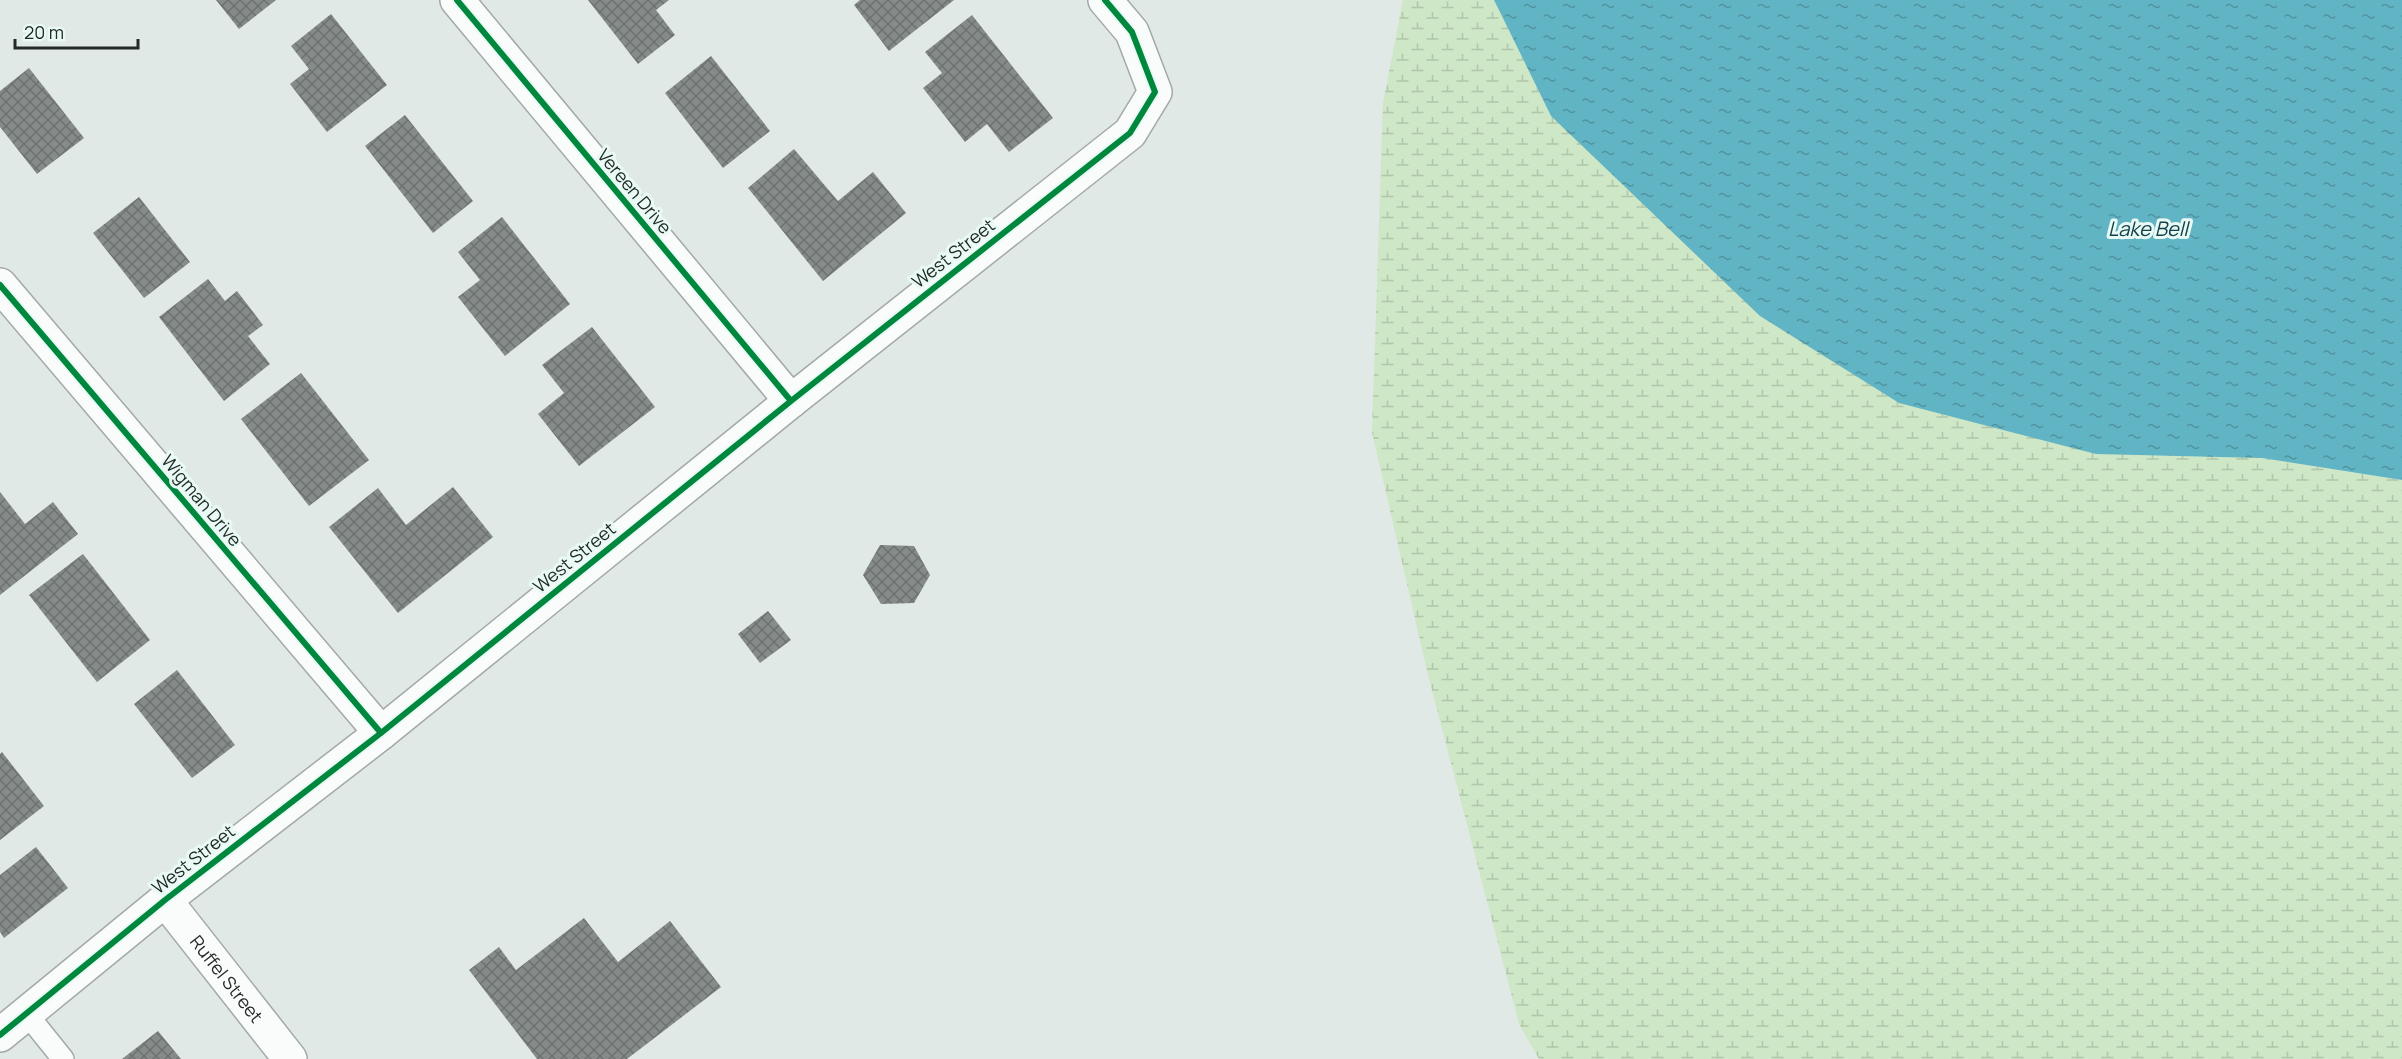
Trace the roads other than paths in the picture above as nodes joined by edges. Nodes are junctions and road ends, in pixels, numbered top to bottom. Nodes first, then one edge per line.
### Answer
1 (457, 0) edge
2 (1105, 0) edge
3 (0, 285) edge
4 (791, 401) junction
5 (381, 733) junction
6 (165, 900) junction
7 (26, 1013) junction
8 (1, 1033) edge
9 (63, 1059) edge
10 (290, 1059) edge

1 - 4 street, Vereen Drive
2 - 4 street, West Street
3 - 5 street, Wigman Drive
4 - 5 street, West Street
5 - 6 street, West Street
6 - 7 street, West Street
6 - 10 street, Ruffel Street
7 - 8 street, West Street
7 - 9 lane

